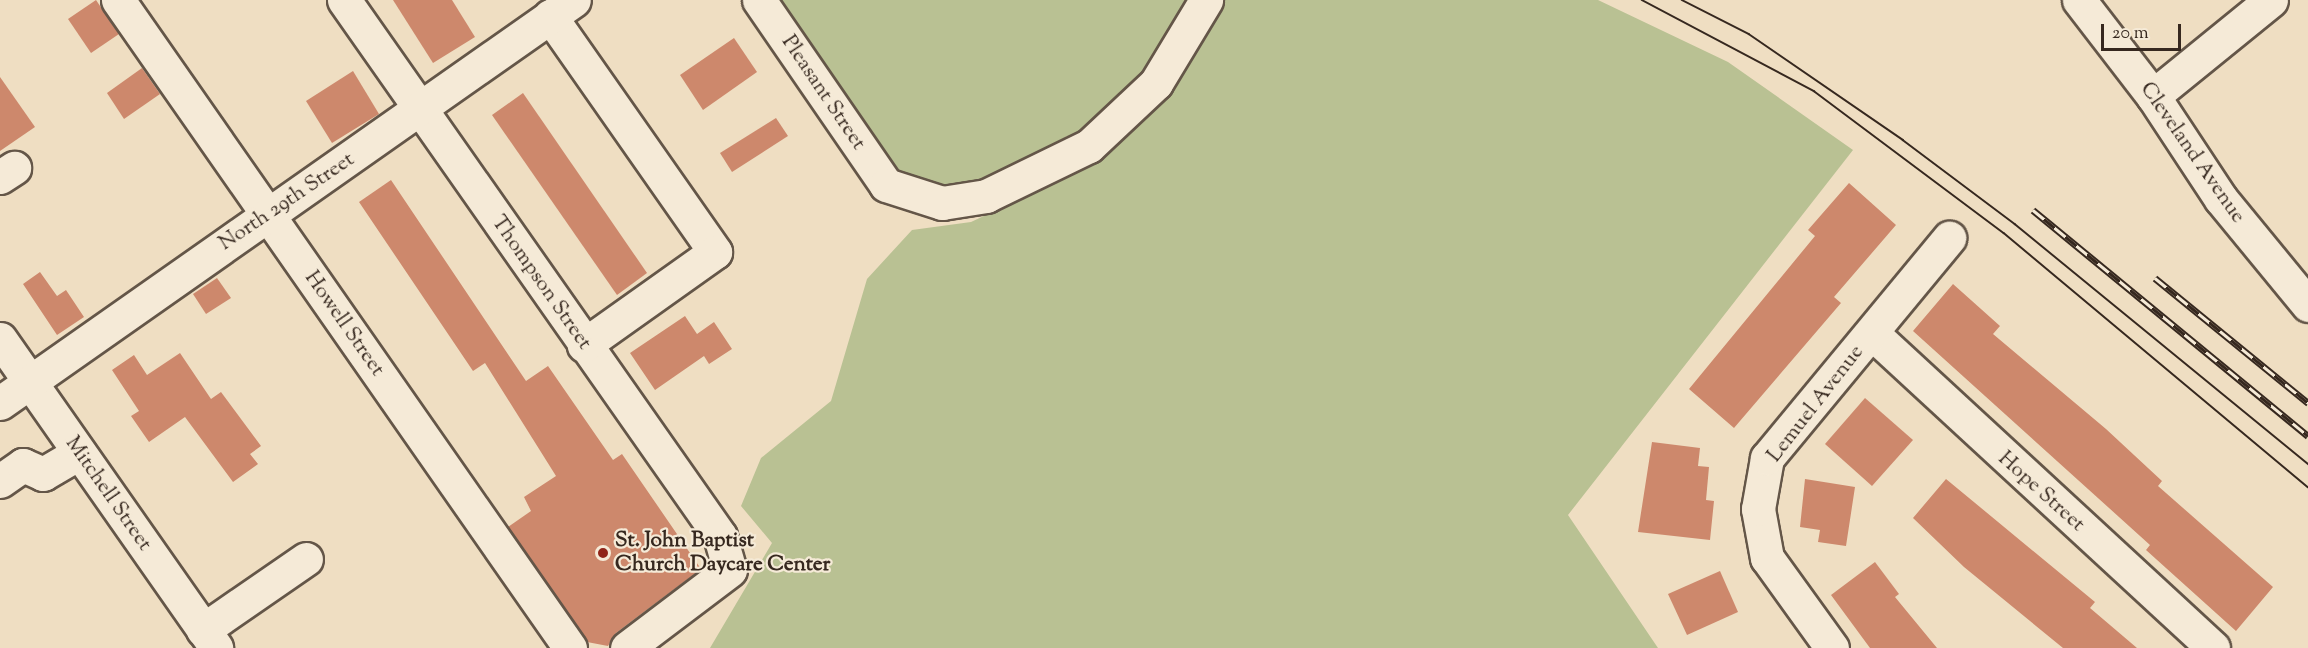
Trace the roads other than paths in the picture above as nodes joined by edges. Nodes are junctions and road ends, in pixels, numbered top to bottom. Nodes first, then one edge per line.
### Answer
1 (118, 0) edge
2 (344, 0) edge
3 (759, 0) edge
4 (1206, 0) edge
5 (2079, 0) edge
6 (2271, 0) edge
7 (562, 8) edge
8 (2153, 96) junction
9 (421, 111) junction
10 (267, 215) junction
11 (1949, 238) dead end
12 (2308, 305) edge
13 (1872, 333) junction
14 (0, 339) edge
15 (584, 345) junction
16 (30, 382) junction
17 (0, 403) edge
18 (79, 453) junction
19 (0, 481) edge
20 (306, 559) dead end
21 (210, 639) edge
22 (570, 648) edge
23 (627, 648) edge
24 (1832, 648) edge
25 (2212, 648) edge

1 - 10 street, Howell Street
2 - 9 street, Thompson Street
3 - 4 street, Pleasant Street
5 - 8 street, Cleveland Avenue
6 - 8 street
7 - 9 street, North 29th Street
7 - 15 street
8 - 12 street, Cleveland Avenue
9 - 10 street, North 29th Street
9 - 15 street, Thompson Street
10 - 16 street, North 29th Street
10 - 22 street, Howell Street
11 - 13 street, Lemuel Avenue
13 - 24 street, Lemuel Avenue
13 - 25 street, Hope Street
14 - 16 street, Mitchell Street
15 - 23 street, Thompson Street
16 - 17 street, North 29th Street
16 - 18 street, Mitchell Street
18 - 19 street
18 - 21 street, Mitchell Street
20 - 21 street

